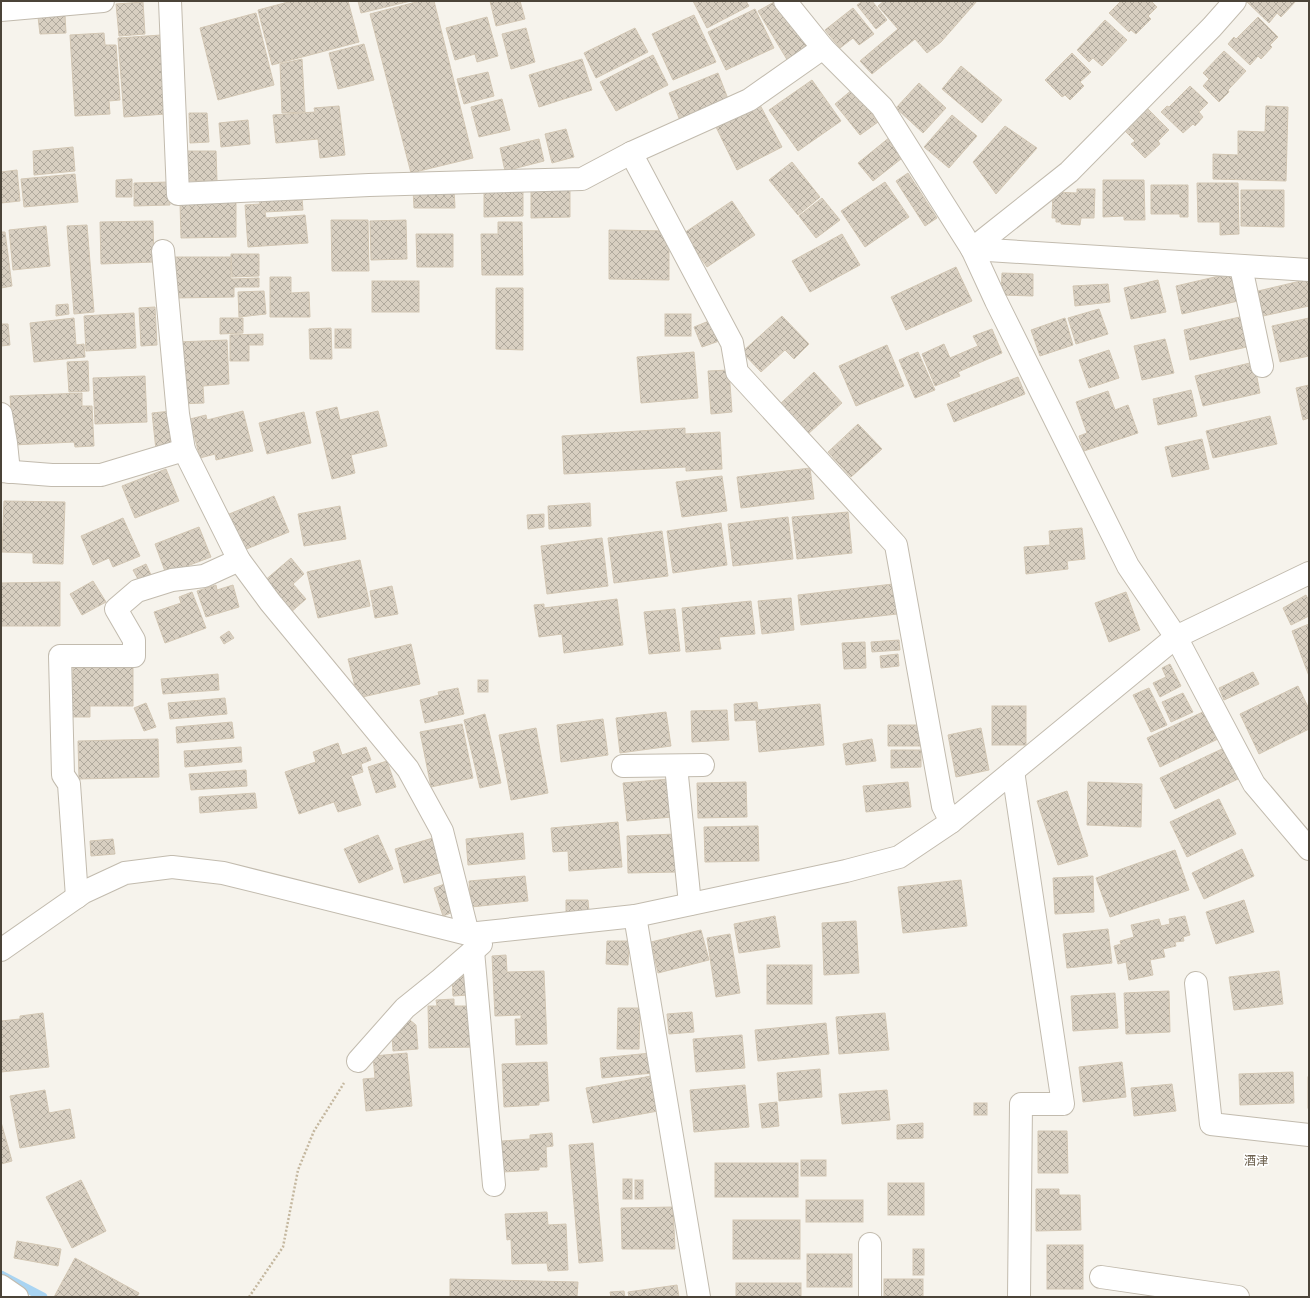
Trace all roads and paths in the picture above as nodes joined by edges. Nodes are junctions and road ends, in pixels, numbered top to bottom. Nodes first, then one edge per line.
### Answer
1 (103, 1) edge
2 (170, 1) edge
3 (785, 1) edge
4 (1234, 1) edge
5 (1, 10) edge
6 (822, 48) junction
7 (631, 153) junction
8 (972, 249) junction
9 (163, 251) dead end
10 (1241, 266) junction
11 (1309, 270) edge
12 (1262, 366) dead end
13 (1, 414) edge
14 (184, 450) junction
15 (5, 471) edge
16 (239, 560) junction
17 (1309, 573) edge
18 (1176, 637) junction
19 (703, 765) dead end
20 (623, 766) dead end
21 (676, 766) junction
22 (1013, 770) junction
23 (951, 822) junction
24 (1309, 848) edge
25 (77, 897) junction
26 (690, 904) junction
27 (636, 916) junction
28 (470, 943) junction
29 (1, 950) edge
30 (1196, 983) dead end
31 (358, 1061) joint
32 (1309, 1135) edge
33 (494, 1185) dead end
34 (870, 1244) dead end
35 (1101, 1277) dead end
36 (1, 1286) edge
37 (17, 1297) edge
38 (249, 1297) edge
39 (699, 1297) edge
40 (870, 1297) edge
41 (1019, 1297) edge
42 (1238, 1297) edge

1 - 5 street
2 - 7 street
3 - 6 street
4 - 8 street
6 - 7 street
6 - 8 street
7 - 23 street
8 - 10 street
8 - 18 street
9 - 14 street
10 - 11 street
10 - 12 street
13 - 15 street
14 - 15 street
14 - 16 street
16 - 25 street
16 - 28 street
17 - 18 street
18 - 22 street
18 - 24 street
19 - 21 street
20 - 21 street
21 - 26 street
22 - 23 street
22 - 41 street
23 - 26 street
25 - 28 street
25 - 29 street
26 - 27 street
27 - 28 street
27 - 39 street
28 - 31 street
28 - 33 street
30 - 32 street
31 - 38 path
34 - 40 street
35 - 42 street
36 - 37 street

